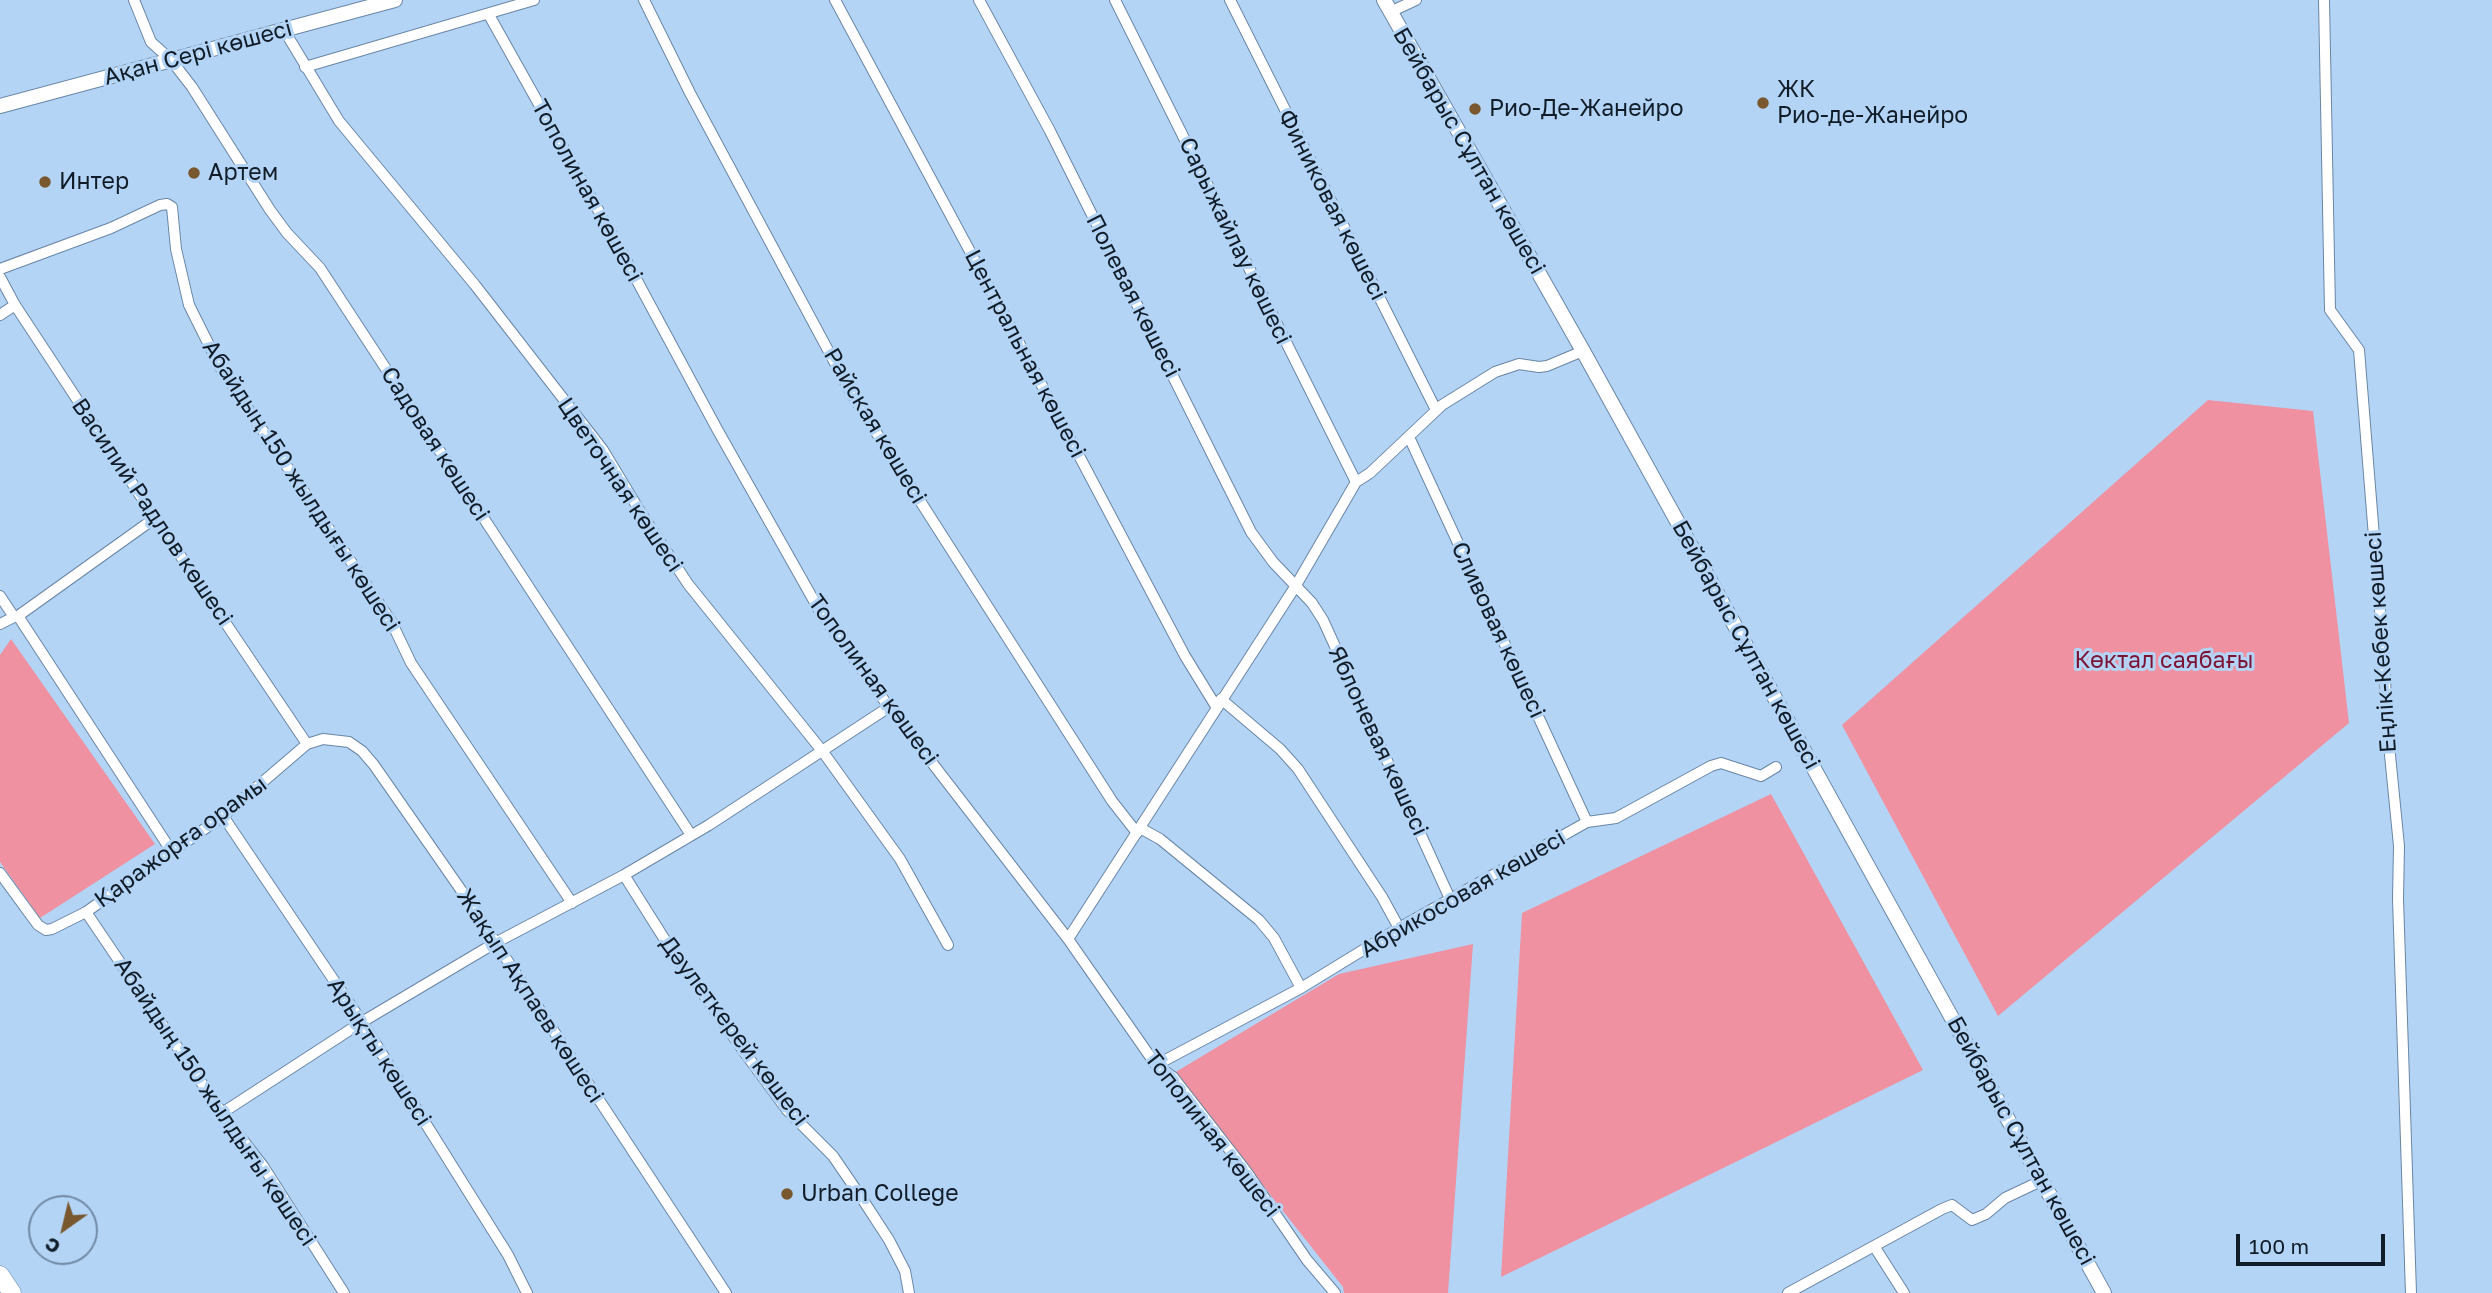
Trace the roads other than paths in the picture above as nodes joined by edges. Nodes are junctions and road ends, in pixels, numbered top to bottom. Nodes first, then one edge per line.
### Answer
1 (134, 0) edge
2 (395, 0) edge
3 (534, 0) edge
4 (644, 0) edge
5 (835, 0) edge
6 (979, 0) edge
7 (1115, 0) edge
8 (1230, 0) edge
9 (1416, 0) edge
10 (2323, 0) edge
11 (1387, 6) edge
12 (489, 15) junction
13 (284, 30) junction
14 (171, 60) junction
15 (305, 67) junction
16 (0, 106) edge
17 (0, 269) edge
18 (0, 277) edge
19 (15, 305) junction
20 (0, 315) edge
21 (1583, 351) junction
22 (1436, 410) junction
23 (1409, 437) junction
24 (1356, 482) junction
25 (155, 518) junction
26 (1295, 587) junction
27 (0, 596) edge
28 (16, 616) junction
29 (0, 624) edge
30 (1219, 703) junction
31 (889, 707) junction
32 (307, 744) junction
33 (823, 752) junction
34 (1776, 768) dead end
35 (223, 816) junction
36 (1587, 822) junction
37 (1139, 831) junction
38 (691, 835) junction
39 (173, 852) junction
40 (0, 873) edge
41 (624, 875) junction
42 (1451, 901) junction
43 (572, 903) junction
44 (86, 912) junction
45 (1399, 928) junction
46 (1068, 939) junction
47 (495, 943) junction
48 (948, 945) dead end
49 (1301, 988) junction
50 (362, 1022) junction
51 (1156, 1065) junction
52 (222, 1113) junction
53 (2043, 1180) junction
54 (1874, 1246) junction
55 (0, 1275) edge
56 (12, 1293) edge
57 (344, 1293) edge
58 (527, 1293) edge
59 (726, 1293) edge
60 (909, 1293) edge
61 (1335, 1293) edge
62 (1788, 1293) edge
63 (1904, 1293) edge
64 (2104, 1293) edge
65 (2411, 1293) edge

1 - 14 street
2 - 13 street, Ақан Сері көшесі
3 - 12 street
4 - 37 street, Райская көшесі
5 - 30 street, Центральная көшесі
6 - 26 street, Полевая көшесі
7 - 24 street, Сарыжайлау көшесі
8 - 22 street, Финиковая көшесі
9 - 11 street
10 - 65 street, Еңлік-Кебек көшесі
11 - 21 street, Бейбарыс Сұлтан көшесі
12 - 15 street
12 - 31 street, Тополиная көшесі
13 - 14 street, Ақан Сері көшесі
13 - 15 street, Цветочная көшесі
14 - 16 street, Ақан Сері көшесі
14 - 38 street, Садовая көшесі
15 - 33 street, Цветочная көшесі
17 - 43 street, Абайдың 150 жылдығы көшесі
18 - 19 street, Василий Радлов көшесі
19 - 20 street
19 - 25 street, Василий Радлов көшесі
21 - 22 street
21 - 53 street, Бейбарыс Сұлтан көшесі
22 - 23 street
23 - 24 street
23 - 36 street, Сливовая көшесі
24 - 26 street
25 - 28 street
25 - 32 street, Василий Радлов көшесі
26 - 30 street
26 - 42 street, Яблоневая көшесі
27 - 28 street
28 - 29 street
28 - 39 street
30 - 37 street
30 - 45 street, Центральная көшесі
31 - 33 street
31 - 46 street, Тополиная көшесі
32 - 35 street, Қаражорға орамы
32 - 47 street, Жақып Ақпаев көшесі
33 - 38 street
33 - 48 street, Цветочная көшесі
34 - 36 street, Абрикосовая көшесі
35 - 39 street, Қаражорға орамы
35 - 50 street, Арықты көшесі
36 - 42 street, Абрикосовая көшесі
37 - 46 street
37 - 49 street
38 - 41 street
39 - 44 street, Қаражорға орамы
40 - 44 street, Қаражорға орамы
41 - 43 street
41 - 60 street, Дәулеткерей көшесі
42 - 45 street, Абрикосовая көшесі
43 - 47 street
44 - 52 street, Абайдың 150 жылдығы көшесі
45 - 49 street, Абрикосовая көшесі
46 - 51 street, Тополиная көшесі
47 - 50 street
47 - 59 street, Жақып Ақпаев көшесі
49 - 51 street, Абрикосовая көшесі
50 - 52 street
50 - 58 street, Арықты көшесі
51 - 61 street, Тополиная көшесі
52 - 57 street, Абайдың 150 жылдығы көшесі
53 - 54 street
53 - 64 street, Бейбарыс Сұлтан көшесі
54 - 62 street
54 - 63 street
55 - 56 main road

